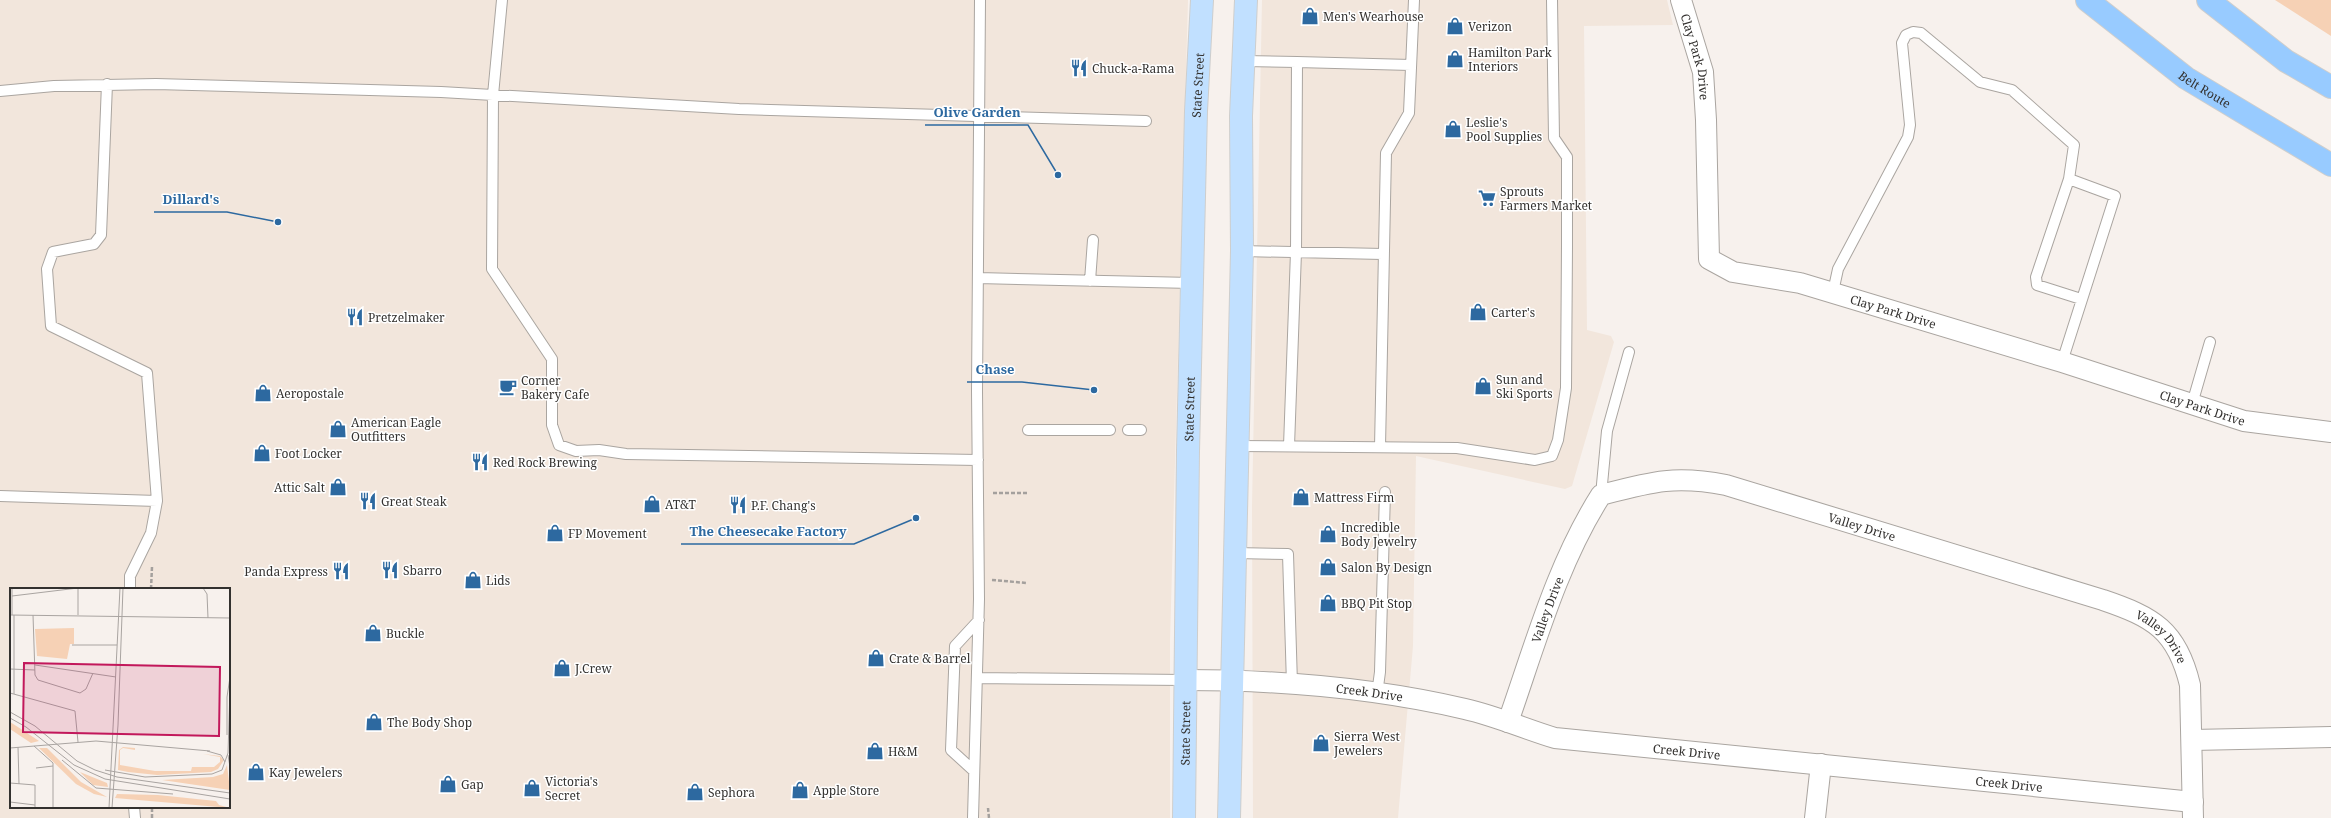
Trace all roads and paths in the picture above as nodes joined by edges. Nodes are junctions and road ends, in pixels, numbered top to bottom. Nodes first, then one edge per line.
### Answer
1 (502, 0) edge
2 (980, 0) edge
3 (1202, 0) edge
4 (1246, 0) edge
5 (1414, 0) edge
6 (1552, 0) edge
7 (1681, 0) edge
8 (2087, 0) edge
9 (2208, 0) edge
10 (1244, 61) junction
11 (1297, 62) junction
12 (1411, 65) junction
13 (108, 84) junction
14 (2331, 87) edge
15 (0, 91) edge
16 (493, 94) junction
17 (980, 115) junction
18 (1146, 121) dead end
19 (2331, 166) edge
20 (2069, 179) junction
21 (1093, 240) dead end
22 (1242, 251) junction
23 (1296, 252) junction
24 (1384, 254) junction
25 (978, 278) junction
26 (1090, 281) junction
27 (1192, 283) junction
28 (1832, 292) junction
29 (2081, 299) junction
30 (2210, 342) dead end
31 (1629, 352) dead end
32 (2062, 362) junction
33 (2192, 404) junction
34 (1028, 430) dead end
35 (1110, 430) dead end
36 (1128, 430) dead end
37 (1141, 430) dead end
38 (2331, 432) edge
39 (1237, 446) junction
40 (1289, 446) junction
41 (1380, 447) junction
42 (978, 460) junction
43 (1385, 492) dead end
44 (993, 493) dead end
45 (1028, 493) dead end
46 (1601, 495) junction
47 (0, 496) edge
48 (157, 501) junction
49 (1235, 553) junction
50 (152, 567) dead end
51 (992, 580) dead end
52 (1027, 583) dead end
53 (130, 588) edge
54 (152, 588) edge
55 (979, 620) junction
56 (977, 678) junction
57 (1185, 680) junction
58 (1232, 680) junction
59 (1292, 684) junction
60 (1377, 694) junction
61 (1508, 722) junction
62 (2331, 737) edge
63 (2192, 740) junction
64 (1821, 764) junction
65 (974, 771) junction
66 (134, 808) edge
67 (2193, 810) edge
68 (135, 818) edge
69 (973, 818) edge
70 (1184, 818) edge
71 (1229, 818) edge
72 (1815, 818) edge

1 - 16 lane
2 - 17 lane
3 - 27 main road, State Street
4 - 10 main road
5 - 12 lane
6 - 41 lane
7 - 28 street, Clay Park Drive
8 - 19 highway, Belt Route
9 - 14 highway
10 - 11 lane
10 - 22 main road
11 - 12 lane
11 - 23 lane
12 - 24 lane
13 - 15 lane
13 - 16 lane
13 - 48 lane
16 - 17 lane
16 - 42 lane
17 - 18 lane
17 - 25 lane
20 - 28 lane
20 - 29 lane
20 - 29 lane
21 - 26 lane
22 - 23 lane
22 - 39 main road
23 - 24 lane
23 - 40 lane
24 - 41 lane
25 - 26 lane
25 - 42 lane
26 - 27 lane
27 - 57 main road, State Street
28 - 32 street, Clay Park Drive
29 - 32 lane
30 - 33 lane
31 - 46 lane
32 - 33 street, Clay Park Drive
33 - 38 street, Clay Park Drive
34 - 35 lane
36 - 37 lane
39 - 40 lane
39 - 49 main road
40 - 41 lane
42 - 55 lane
43 - 60 lane
44 - 45 path
46 - 61 street, Valley Drive
46 - 63 street, Valley Drive
47 - 48 lane
48 - 53 lane
49 - 58 main road
49 - 59 lane
50 - 54 path
51 - 52 path
55 - 56 lane
55 - 65 lane
56 - 57 lane
56 - 65 lane
57 - 58 street, Creek Drive
57 - 70 main road, State Street
58 - 59 street, Creek Drive
58 - 71 main road
59 - 60 street, Creek Drive
60 - 61 street, Creek Drive
61 - 64 street, Creek Drive
62 - 63 street
63 - 67 street, Valley Drive
64 - 67 street, Creek Drive
64 - 72 street
65 - 69 lane
66 - 68 lane

